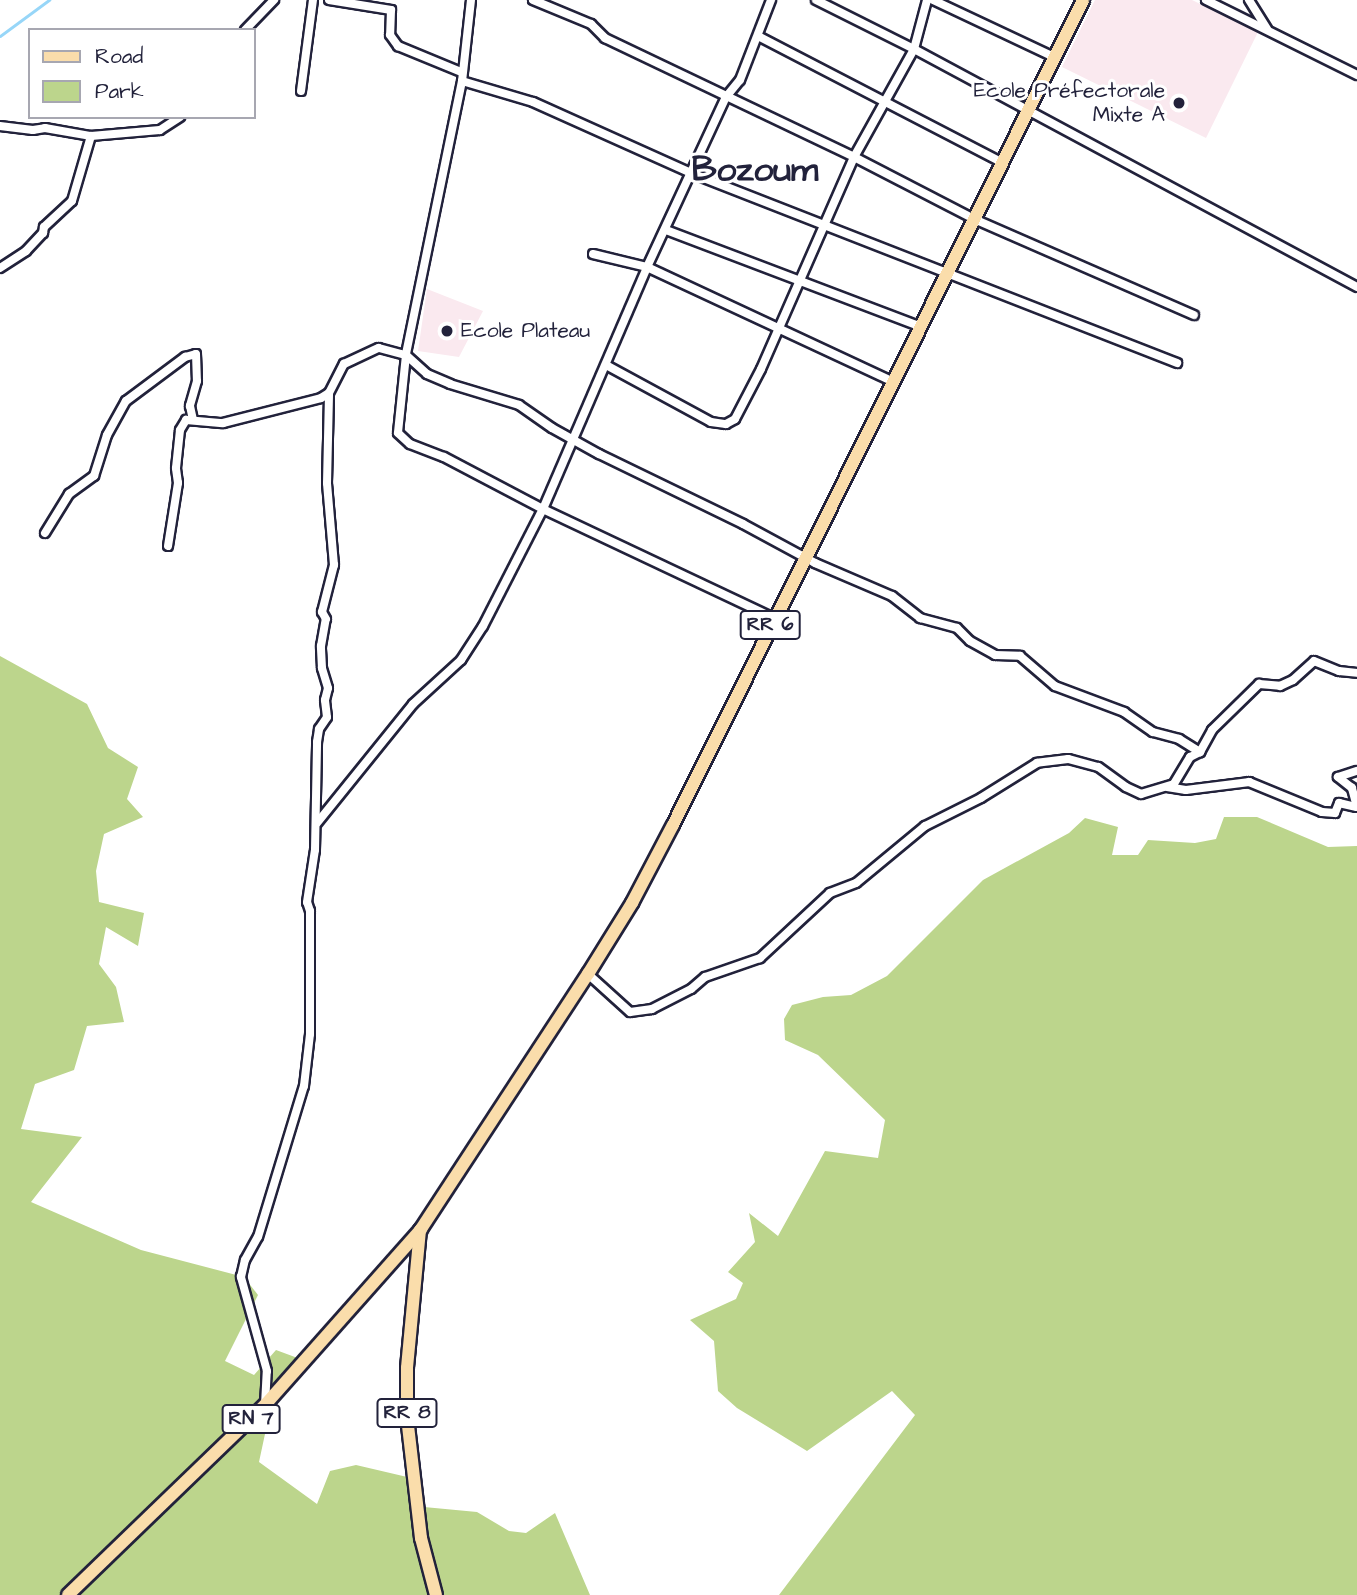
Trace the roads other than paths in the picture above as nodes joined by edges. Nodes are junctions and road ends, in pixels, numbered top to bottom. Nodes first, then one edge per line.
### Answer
1 (274, 0) edge
2 (313, 0) edge
3 (329, 0) edge
4 (471, 0) edge
5 (533, 0) edge
6 (771, 0) edge
7 (816, 0) edge
8 (927, 0) edge
9 (933, 0) edge
10 (1083, 0) edge
11 (1206, 0) edge
12 (1249, 0) edge
13 (248, 28) edge
14 (1269, 31) junction
15 (758, 36) junction
16 (914, 49) junction
17 (1054, 57) junction
18 (1357, 75) edge
19 (461, 77) junction
20 (301, 91) dead end
21 (726, 97) junction
22 (886, 102) junction
23 (1030, 111) junction
24 (177, 119) edge
25 (0, 126) edge
26 (91, 136) junction
27 (855, 157) junction
28 (1003, 163) junction
29 (691, 173) junction
30 (974, 219) junction
31 (824, 225) junction
32 (666, 230) junction
33 (593, 254) dead end
34 (647, 267) junction
35 (0, 268) edge
36 (948, 273) junction
37 (801, 279) junction
38 (1357, 287) edge
39 (1195, 316) dead end
40 (922, 327) junction
41 (779, 329) junction
42 (406, 355) junction
43 (1177, 363) dead end
44 (606, 365) junction
45 (894, 382) junction
46 (329, 393) junction
47 (193, 421) junction
48 (573, 438) junction
49 (543, 509) junction
50 (45, 533) dead end
51 (168, 546) dead end
52 (806, 559) junction
53 (774, 618) junction
54 (1357, 673) edge
55 (1200, 752) junction
56 (1357, 771) edge
57 (1164, 786) junction
58 (317, 824) junction
59 (588, 974) junction
60 (421, 1229) junction
61 (265, 1405) junction
62 (68, 1595) edge
63 (436, 1595) edge

1 - 13 street
2 - 20 street
3 - 19 street
4 - 19 street
5 - 21 street
6 - 15 street
7 - 16 street
8 - 16 street
9 - 17 street
10 - 17 main road, RR 6
11 - 14 street
12 - 14 street
14 - 18 street
15 - 21 street
15 - 22 street
16 - 22 street
16 - 23 street
17 - 23 main road, RR 6
19 - 29 street
19 - 42 street
21 - 27 street
21 - 29 street
22 - 27 street
22 - 28 street
23 - 28 main road, RR 6
23 - 38 street
24 - 26 street
25 - 26 street
26 - 35 street
27 - 30 street
27 - 31 street
28 - 30 main road, RR 6
29 - 31 street
29 - 32 street
30 - 36 main road, RR 6
30 - 39 street
31 - 36 street
31 - 37 street
32 - 34 street
32 - 37 street
33 - 34 street
34 - 41 street
34 - 44 street
36 - 40 main road, RR 6
36 - 43 street
37 - 40 street
37 - 41 street
40 - 45 main road, RR 6
41 - 44 street
41 - 45 street
42 - 46 street
42 - 48 street
42 - 49 street
44 - 48 street
45 - 52 main road, RR 6
46 - 47 street
46 - 58 street
47 - 50 street
47 - 51 street
48 - 49 street
48 - 52 street
49 - 53 street
49 - 58 street
52 - 53 main road, RR 6
52 - 55 street
53 - 59 main road, RR 6
54 - 55 street
55 - 57 street
56 - 57 street
57 - 59 street
58 - 61 street
59 - 60 main road, RR 6
60 - 61 main road, RN 7
60 - 63 main road, RR 8
61 - 62 main road, RN 7

